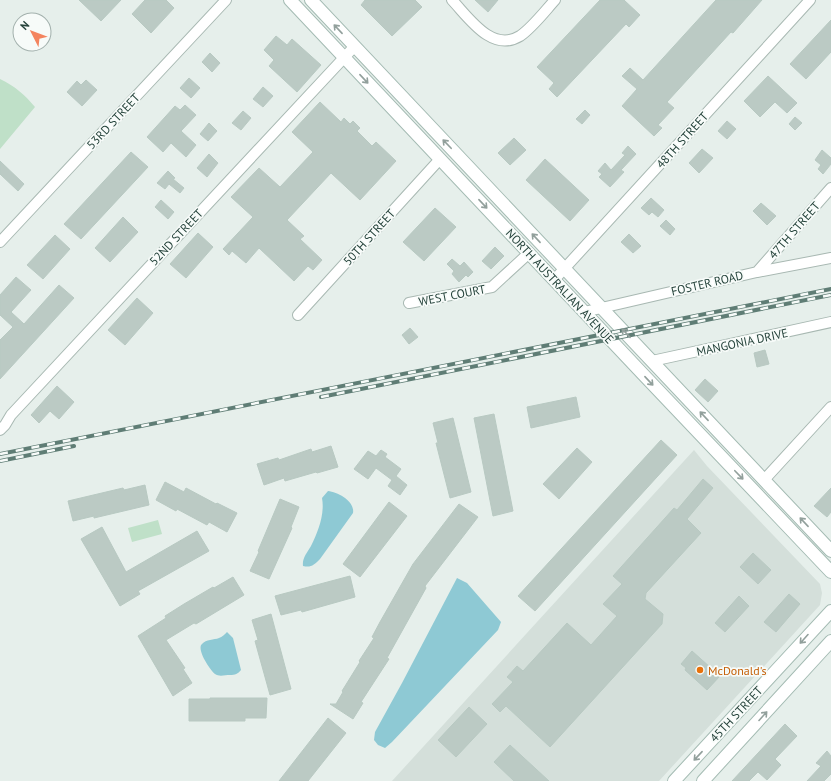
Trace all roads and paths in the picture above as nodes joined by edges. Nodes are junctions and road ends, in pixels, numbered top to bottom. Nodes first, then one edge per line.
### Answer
1 (226, 0) edge
2 (290, 0) edge
3 (311, 0) edge
4 (452, 0) edge
5 (555, 0) edge
6 (810, 0) edge
7 (354, 46) junction
8 (344, 57) junction
9 (440, 159) junction
10 (482, 181) junction
11 (831, 188) edge
12 (471, 192) junction
13 (0, 242) edge
14 (529, 253) junction
15 (831, 258) edge
16 (564, 268) junction
17 (757, 272) junction
18 (554, 280) junction
19 (410, 303) dead end
20 (601, 308) junction
21 (584, 312) junction
22 (298, 315) dead end
23 (831, 322) edge
24 (652, 361) junction
25 (831, 407) edge
26 (0, 430) edge
27 (764, 480) junction
28 (831, 551) edge
29 (831, 572) edge
30 (831, 611) edge
31 (831, 641) edge
32 (674, 781) edge
33 (703, 781) edge

1 - 13 street, 53RD STREET
2 - 8 main road, NORTH AUSTRALIAN AVENUE
7 -> 3 main road, NORTH AUSTRALIAN AVENUE
4 - 5 street
6 - 16 street, 48TH STREET
7 - 8 street, 52ND STREET
10 -> 7 main road, NORTH AUSTRALIAN AVENUE
8 -> 9 main road, NORTH AUSTRALIAN AVENUE
8 - 26 street, 52ND STREET
9 - 12 main road, NORTH AUSTRALIAN AVENUE
9 - 22 street, 50TH STREET
10 - 12 main road
16 -> 10 main road, NORTH AUSTRALIAN AVENUE
11 - 17 street, 47TH STREET
12 -> 14 main road, NORTH AUSTRALIAN AVENUE
14 - 18 main road, NORTH AUSTRALIAN AVENUE
14 - 19 street, WEST COURT
15 - 17 street, FOSTER ROAD
16 - 18 street, 48TH STREET
16 - 20 main road, NORTH AUSTRALIAN AVENUE
17 - 20 street, FOSTER ROAD
18 - 21 main road, NORTH AUSTRALIAN AVENUE
20 - 21 street, FOSTER ROAD
24 -> 20 main road, NORTH AUSTRALIAN AVENUE
21 -> 29 main road, NORTH AUSTRALIAN AVENUE
23 - 24 street, MANGONIA DRIVE
27 -> 24 main road, NORTH AUSTRALIAN AVENUE
25 - 27 street
28 -> 27 main road, NORTH AUSTRALIAN AVENUE
30 -> 32 main road, 45TH STREET
33 -> 31 main road, 45TH STREET

